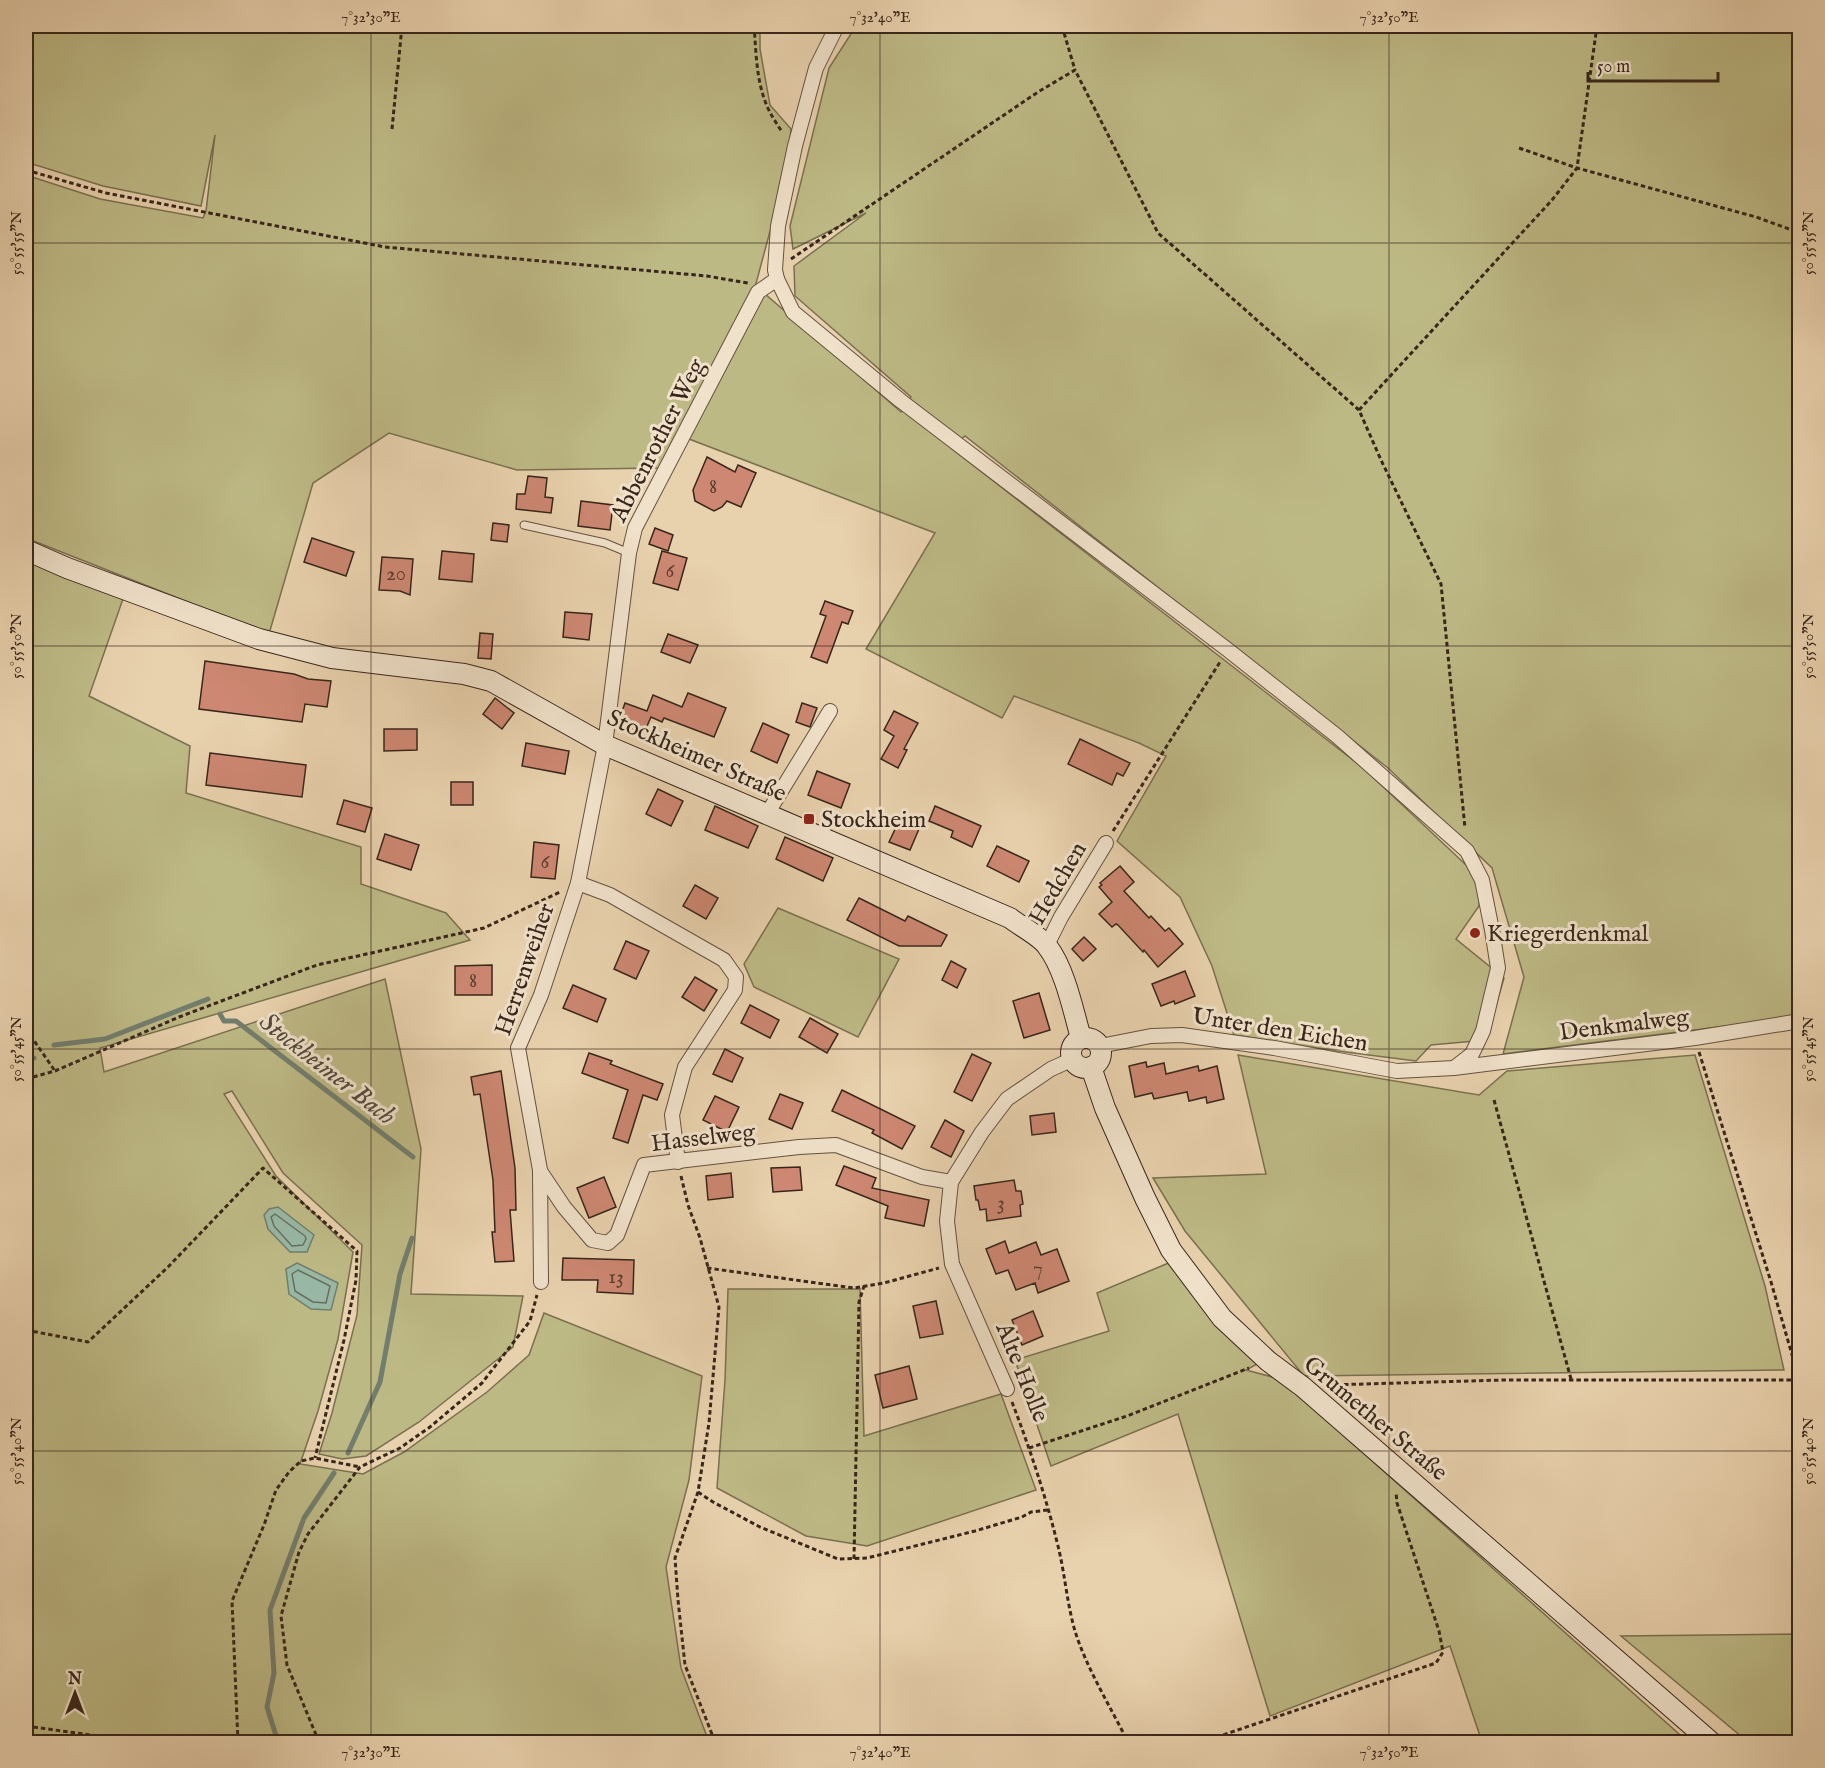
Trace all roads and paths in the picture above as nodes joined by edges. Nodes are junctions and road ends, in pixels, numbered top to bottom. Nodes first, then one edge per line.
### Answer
1 (402, 26) edge
2 (754, 26) edge
3 (837, 26) edge
4 (1062, 26) edge
5 (1597, 26) edge
6 (1075, 70) junction
7 (392, 129) dead end
8 (795, 146) junction
9 (1519, 148) dead end
10 (1577, 168) junction
11 (26, 170) edge
12 (1800, 233) edge
13 (776, 274) junction
14 (1359, 410) junction
15 (524, 525) dead end
16 (26, 550) edge
17 (629, 553) junction
18 (1227, 650) junction
19 (830, 711) dead end
20 (606, 745) junction
21 (767, 814) junction
22 (1106, 843) joint
23 (1467, 851) junction
24 (578, 883) junction
25 (1047, 945) junction
26 (1800, 1022) edge
27 (26, 1029) edge
28 (1081, 1038) junction
29 (1695, 1038) junction
30 (1100, 1046) junction
31 (1071, 1059) junction
32 (1091, 1067) junction
33 (1454, 1068) junction
34 (55, 1071) junction
35 (26, 1079) edge
36 (1494, 1100) dead end
37 (678, 1162) junction
38 (540, 1170) junction
39 (951, 1182) junction
40 (952, 1264) junction
41 (707, 1268) junction
42 (541, 1282) joint
43 (864, 1286) junction
44 (26, 1330) edge
45 (1268, 1361) junction
46 (1800, 1374) edge
47 (1571, 1379) junction
48 (1800, 1380) edge
49 (1303, 1387) junction
50 (1006, 1389) joint
51 (26, 1436) edge
52 (1029, 1448) junction
53 (315, 1458) junction
54 (1393, 1465) junction
55 (26, 1466) edge
56 (360, 1467) junction
57 (698, 1492) junction
58 (1048, 1510) junction
59 (854, 1559) junction
60 (26, 1726) edge
61 (141, 1743) edge
62 (238, 1743) edge
63 (319, 1743) edge
64 (716, 1743) edge
65 (1128, 1743) edge
66 (1202, 1743) edge
67 (1711, 1743) edge

1 - 7 path
2 - 8 path
3 - 8 street
4 - 6 path
5 - 10 path
6 - 13 path
6 - 14 path
8 - 13 street
9 - 10 path
10 - 12 path
10 - 14 path
11 - 13 path
13 - 17 street, Abbenrother Weg
13 - 18 street
14 - 23 path
15 - 17 lane
16 - 20 street, Stockheimer Straße
17 - 20 street, Abbenrother Weg
18 - 22 path
18 - 23 street
19 - 21 street
20 - 21 street, Stockheimer Straße
20 - 24 street, Herrenweiher
21 - 25 street, Stockheimer Straße
22 - 25 street, Hedchen
23 - 33 street
24 - 34 path
24 - 37 street
24 - 38 street, Herrenweiher
25 - 28 street, Stockheimer Straße
26 - 29 street, Denkmalweg
27 - 34 path
28 - 30 street
28 - 31 street
29 - 33 street, Denkmalweg
29 - 46 path
30 - 32 street
30 - 33 street, Unter den Eichen
31 - 32 street
31 - 39 street, Alte Holle
32 - 45 street, Grumether Straße
34 - 35 path
36 - 47 path
37 - 38 street, Hasselweg
37 - 39 street, Hasselweg
37 - 41 path
38 - 42 street, Herrenweiher
39 - 40 street, Alte Holle
40 - 43 path
40 - 50 street, Alte Holle
41 - 43 path
41 - 57 path
42 - 56 path
43 - 59 path
44 - 53 path
45 - 49 street, Grumether Straße
45 - 52 path
47 - 48 path
47 - 49 path
49 - 54 street, Grumether Straße
50 - 52 path, Alte Holle
51 - 55 path
52 - 58 path, Alte Holle
53 - 56 path
53 - 62 path
54 - 66 path
54 - 67 street, Grumether Straße
56 - 63 path
57 - 59 path
57 - 64 path
58 - 59 path
58 - 65 path, Alte Holle
60 - 61 path

